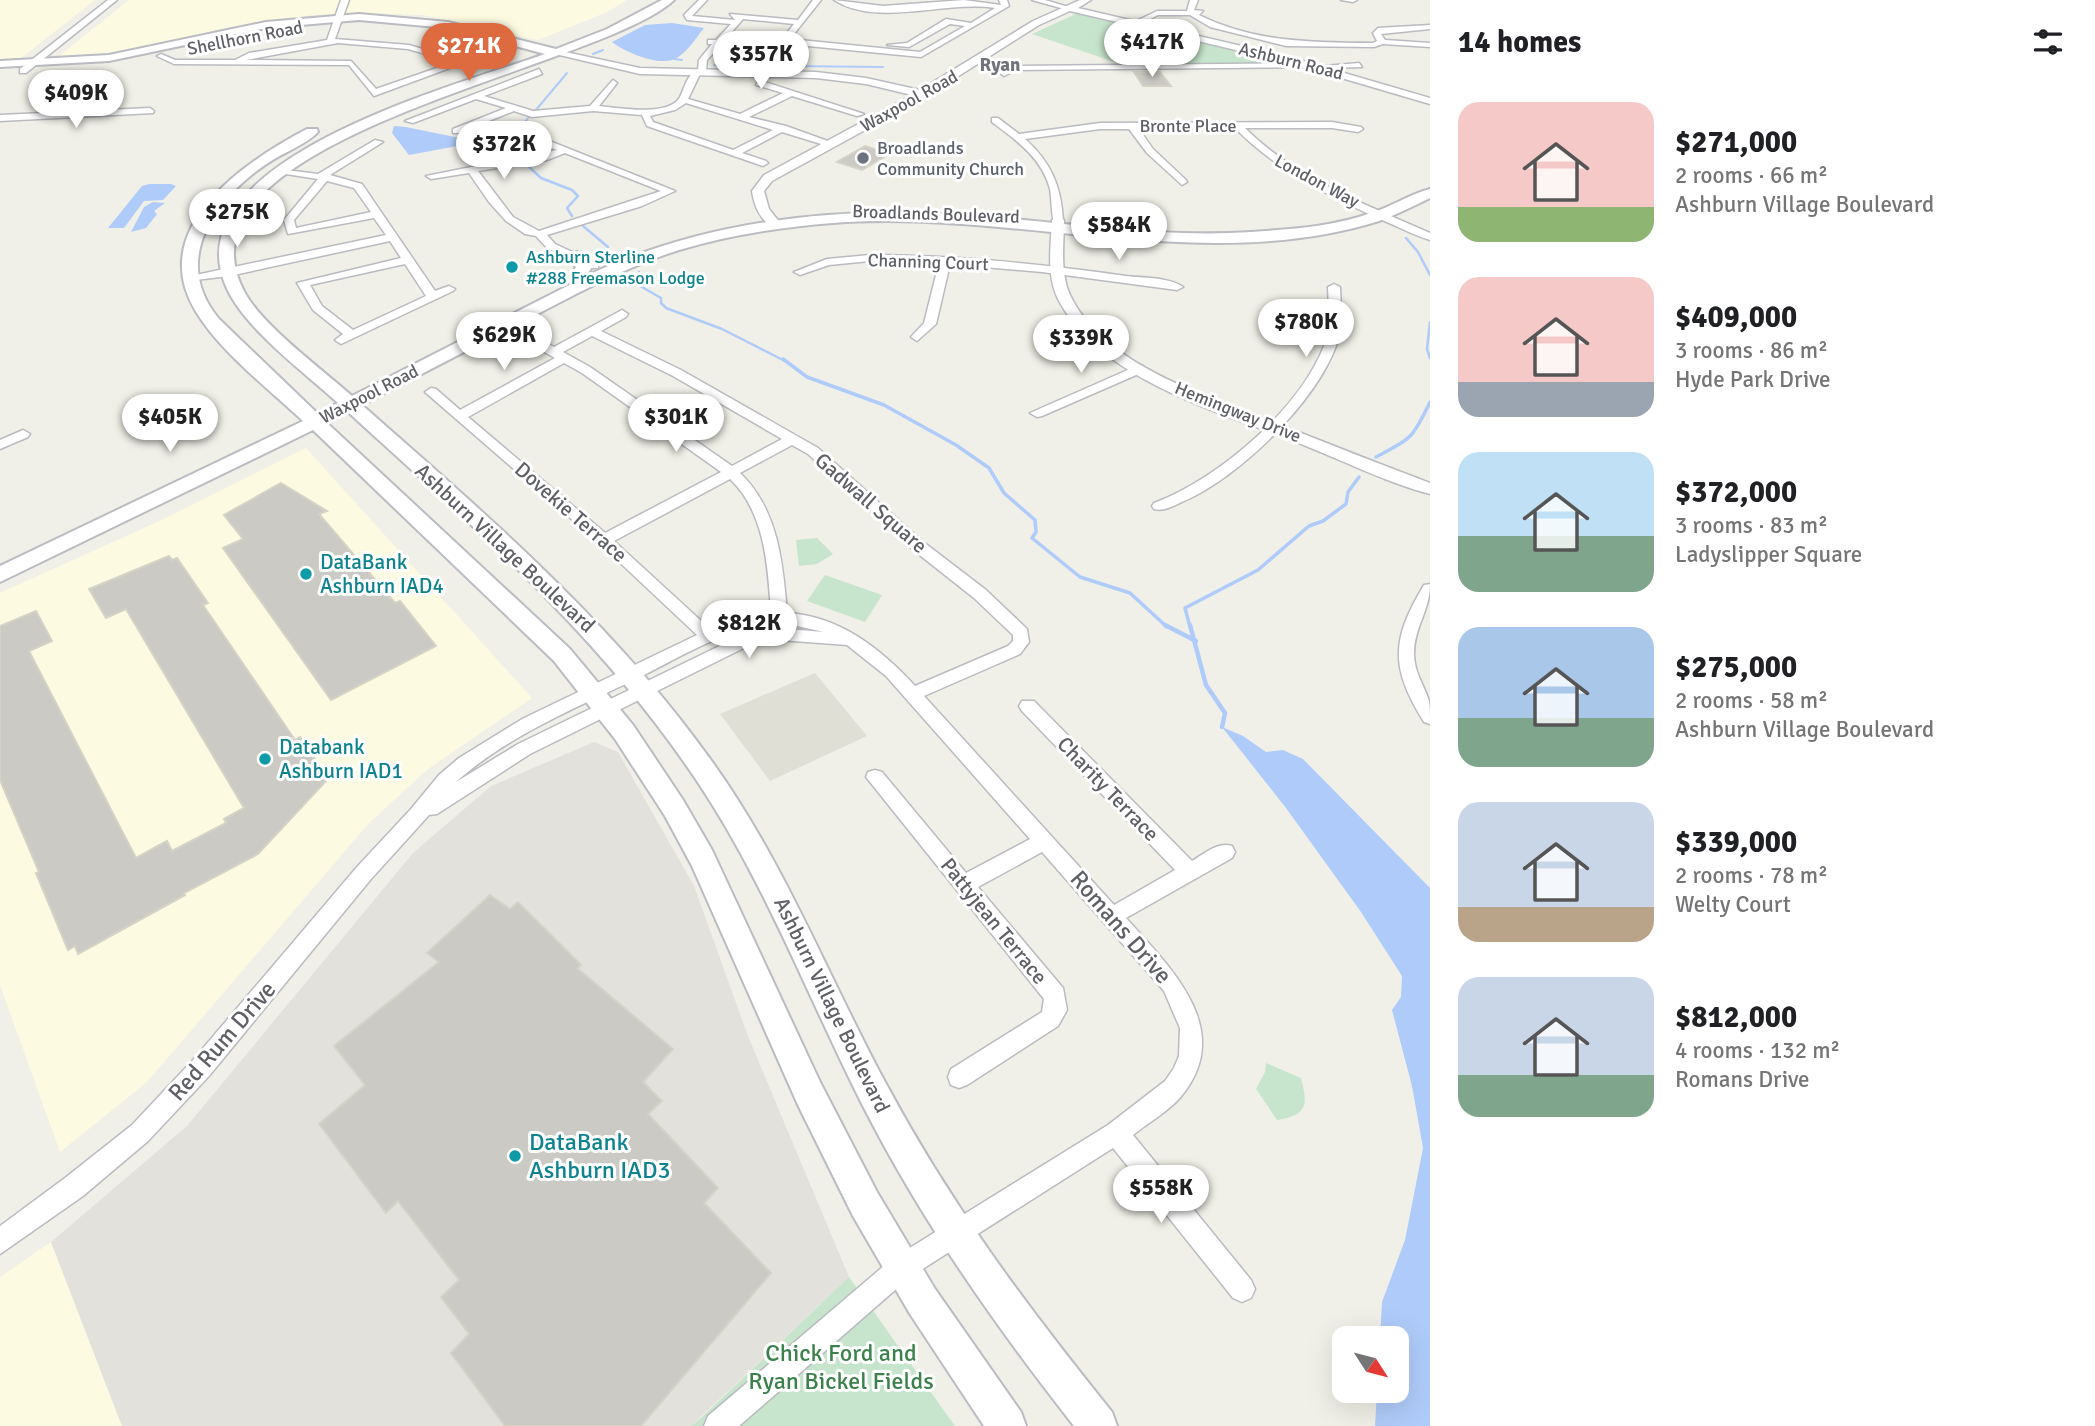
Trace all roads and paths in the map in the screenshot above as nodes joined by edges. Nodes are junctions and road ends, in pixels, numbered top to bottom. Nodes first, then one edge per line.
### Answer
1 (113, 0) edge
2 (345, 0) edge
3 (669, 0) edge
4 (703, 0) edge
5 (817, 0) edge
6 (838, 0) edge
7 (861, 0) edge
8 (892, 0) edge
9 (1036, 0) edge
10 (1087, 0) edge
11 (1194, 0) edge
12 (1345, 0) edge
13 (1353, 0) edge
14 (946, 3) junction
15 (1002, 4) edge
16 (333, 6) dead end
17 (1068, 8) junction
18 (629, 9) dead end
19 (992, 13) junction
20 (1192, 13) junction
21 (1211, 13) dead end
22 (335, 20) junction
23 (736, 20) junction
24 (779, 20) junction
25 (1235, 20) dead end
26 (800, 22) junction
27 (1134, 24) junction
28 (1244, 24) junction
29 (972, 25) junction
30 (1430, 27) edge
31 (772, 29) dead end
32 (1229, 30) junction
33 (765, 38) dead end
34 (1268, 40) junction
35 (785, 41) junction
36 (1210, 41) junction
37 (330, 42) junction
38 (1382, 42) junction
39 (714, 43) junction
40 (1430, 45) edge
41 (758, 47) junction
42 (836, 47) junction
43 (1263, 53) junction
44 (161, 56) junction
45 (540, 57) junction
46 (237, 62) junction
47 (0, 64) edge
48 (1312, 65) junction
49 (1359, 65) dead end
50 (1268, 66) junction
51 (1329, 66) dead end
52 (27, 67) junction
53 (0, 71) edge
54 (1004, 73) dead end
55 (694, 77) junction
56 (514, 82) junction
57 (613, 83) dead end
58 (759, 83) dead end
59 (525, 86) dead end
60 (791, 93) junction
61 (923, 94) junction
62 (476, 96) junction
63 (684, 100) junction
64 (1430, 101) edge
65 (593, 108) junction
66 (512, 109) junction
67 (150, 111) dead end
68 (646, 113) junction
69 (860, 114) dead end
70 (743, 116) junction
71 (0, 118) edge
72 (995, 120) dead end
73 (410, 121) dead end
74 (1237, 125) junction
75 (1132, 126) junction
76 (783, 128) junction
77 (1359, 129) dead end
78 (456, 131) dead end
79 (1018, 137) junction
80 (378, 142) dead end
81 (547, 143) dead end
82 (831, 144) junction
83 (566, 150) junction
84 (734, 153) junction
85 (764, 163) dead end
86 (472, 170) junction
87 (278, 172) junction
88 (431, 176) dead end
89 (323, 177) junction
90 (1182, 182) dead end
91 (1429, 186) edge
92 (1367, 207) junction
93 (378, 214) junction
94 (1382, 214) junction
95 (771, 220) junction
96 (1058, 224) junction
97 (540, 234) junction
98 (393, 237) junction
99 (1430, 237) edge
100 (407, 260) junction
101 (945, 260) junction
102 (228, 270) junction
103 (583, 270) junction
104 (1057, 271) junction
105 (800, 272) dead end
106 (191, 279) junction
107 (1177, 287) dead end
108 (1334, 287) dead end
109 (449, 289) dead end
110 (432, 296) junction
111 (622, 314) dead end
112 (504, 324) junction
113 (592, 331) junction
114 (917, 337) dead end
115 (559, 355) junction
116 (1139, 369) junction
117 (431, 392) dead end
118 (345, 399) junction
119 (1037, 413) dead end
120 (460, 416) junction
121 (310, 417) junction
122 (1271, 426) junction
123 (23, 434) dead end
124 (793, 439) junction
125 (0, 445) edge
126 (731, 472) junction
127 (1430, 489) edge
128 (1159, 506) dead end
129 (604, 540) junction
130 (0, 558) edge
131 (0, 575) edge
132 (1430, 589) edge
133 (780, 626) junction
134 (708, 636) junction
135 (637, 682) junction
136 (911, 695) junction
137 (600, 700) junction
138 (1028, 706) dead end
139 (1430, 717) edge
140 (875, 777) dead end
141 (1045, 841) junction
142 (1225, 852) dead end
143 (1189, 872) junction
144 (964, 884) junction
145 (1112, 916) junction
146 (959, 1077) dead end
147 (1116, 1133) junction
148 (954, 1233) junction
149 (0, 1241) edge
150 (901, 1268) junction
151 (1242, 1289) dead end
152 (718, 1426) edge
153 (1007, 1426) edge
154 (1098, 1426) edge

1 - 52 street
2 - 22 street
3 - 45 main road, Ashburn Village Boulevard
4 - 23 street
5 - 26 street
6 - 14 street
7 - 8 street
9 - 17 street
10 - 17 street, Waxpool Road
11 - 20 street
12 - 13 street
14 - 15 street
14 - 19 street
15 - 19 street
16 - 22 street
17 - 27 street, Ashburn Road
17 - 61 street, Waxpool Road
18 - 45 main road, Ashburn Village Boulevard
19 - 29 street
20 - 21 street
20 - 27 street
20 - 32 street
22 - 37 street
22 - 44 main road, Shellhorn Road
22 - 45 main road, Shellhorn Road
22 - 52 main road, Shellhorn Road
23 - 24 street
23 - 39 street
24 - 26 street
24 - 31 street
25 - 28 street
26 - 35 street
27 - 36 street, Ashburn Road
28 - 32 street
28 - 34 street
29 - 42 street
29 - 42 street
30 - 38 street
32 - 34 street
32 - 36 street
33 - 41 street
34 - 38 street
35 - 41 street
35 - 42 street
36 - 43 street, Ashburn Road
37 - 46 street
37 - 46 street
38 - 40 street
39 - 41 street
39 - 55 street
43 - 48 street, Ashburn Road
43 - 50 street
44 - 46 street
44 - 52 main road, Shellhorn Road
45 - 55 street, Shellhorn Road
45 - 56 street
45 - 87 main road, Ashburn Village Boulevard
45 - 106 main road, Ashburn Village Boulevard
47 - 52 main road, Shellhorn Road
48 - 50 street
48 - 64 street, Ashburn Road
49 - 51 street
50 - 54 street
52 - 53 main road, Shellhorn Road
55 - 61 street, Shellhorn Road
55 - 63 street
56 - 59 street
56 - 62 street
57 - 65 street
58 - 60 street
60 - 69 street
60 - 70 street
61 - 82 street, Waxpool Road
62 - 66 street
62 - 73 street
63 - 68 street
63 - 70 street
65 - 66 street
65 - 68 street
66 - 78 street
67 - 71 street
68 - 84 street
70 - 76 street
72 - 79 street
74 - 75 street, Bronte Place
74 - 77 street, Bronte Place
74 - 92 street, London Way
75 - 79 street, Bronte Place
75 - 90 street
76 - 82 street
76 - 84 street
79 - 96 street
80 - 89 street
81 - 83 street
82 - 95 street, Waxpool Road
83 - 86 street
83 - 97 street
84 - 85 street
86 - 88 street
86 - 97 street
87 - 89 street
87 - 102 main road, Ashburn Village Boulevard
89 - 93 street
89 - 93 street
91 - 92 main road, Broadlands Boulevard
91 - 94 main road, Broadlands Boulevard
92 - 94 street, London Way
92 - 96 main road, Broadlands Boulevard
93 - 98 street
94 - 96 main road, Broadlands Boulevard
94 - 99 street, London Way
95 - 96 main road, Broadlands Boulevard
95 - 103 main road, Waxpool Road
95 - 103 main road, Waxpool Road
96 - 104 street, Hemingway Drive
97 - 103 street
98 - 100 street
98 - 102 street
100 - 110 street
100 - 110 street
101 - 104 street, Channing Court
101 - 105 street, Channing Court
101 - 114 street
102 - 106 street
102 - 118 main road, Ashburn Village Boulevard
103 - 112 main road, Waxpool Road
103 - 118 main road, Waxpool Road
104 - 107 street, Channing Court
104 - 116 street, Hemingway Drive
106 - 121 main road, Ashburn Village Boulevard
108 - 122 street
109 - 110 street
111 - 113 street
112 - 115 street
112 - 118 main road, Waxpool Road
113 - 115 street
113 - 124 street, Gadwall Square
115 - 120 street
115 - 126 street
116 - 119 street
116 - 122 street, Hemingway Drive
117 - 120 street, Dovekie Terrace
118 - 121 main road, Waxpool Road
118 - 135 main road, Ashburn Village Boulevard
120 - 129 street, Dovekie Terrace
121 - 130 main road, Waxpool Road
121 - 131 main road, Waxpool Road
121 - 137 main road, Ashburn Village Boulevard
122 - 127 street, Hemingway Drive
122 - 128 street
123 - 125 street
124 - 126 street
124 - 136 street, Gadwall Square
126 - 129 street
126 - 133 street
129 - 134 street, Dovekie Terrace
132 - 139 street
133 - 134 street, Romans Drive
133 - 135 street, Romans Drive
133 - 136 street, Romans Drive
134 - 135 street, Romans Drive
135 - 137 street, Red Rum Drive
135 - 148 main road, Ashburn Village Boulevard
136 - 141 street, Romans Drive
137 - 149 street, Red Rum Drive
137 - 150 main road, Ashburn Village Boulevard
138 - 143 street, Charity Terrace
140 - 144 street, Pattyjean Terrace
141 - 144 street
141 - 145 street, Romans Drive
142 - 143 street
143 - 145 street
144 - 146 street, Pattyjean Terrace
145 - 147 street, Romans Drive
147 - 148 street, Romans Drive
147 - 151 street
148 - 150 street, Romans Drive
148 - 154 main road, Ashburn Village Boulevard
150 - 152 street, Romans Drive
150 - 153 main road, Ashburn Village Boulevard

